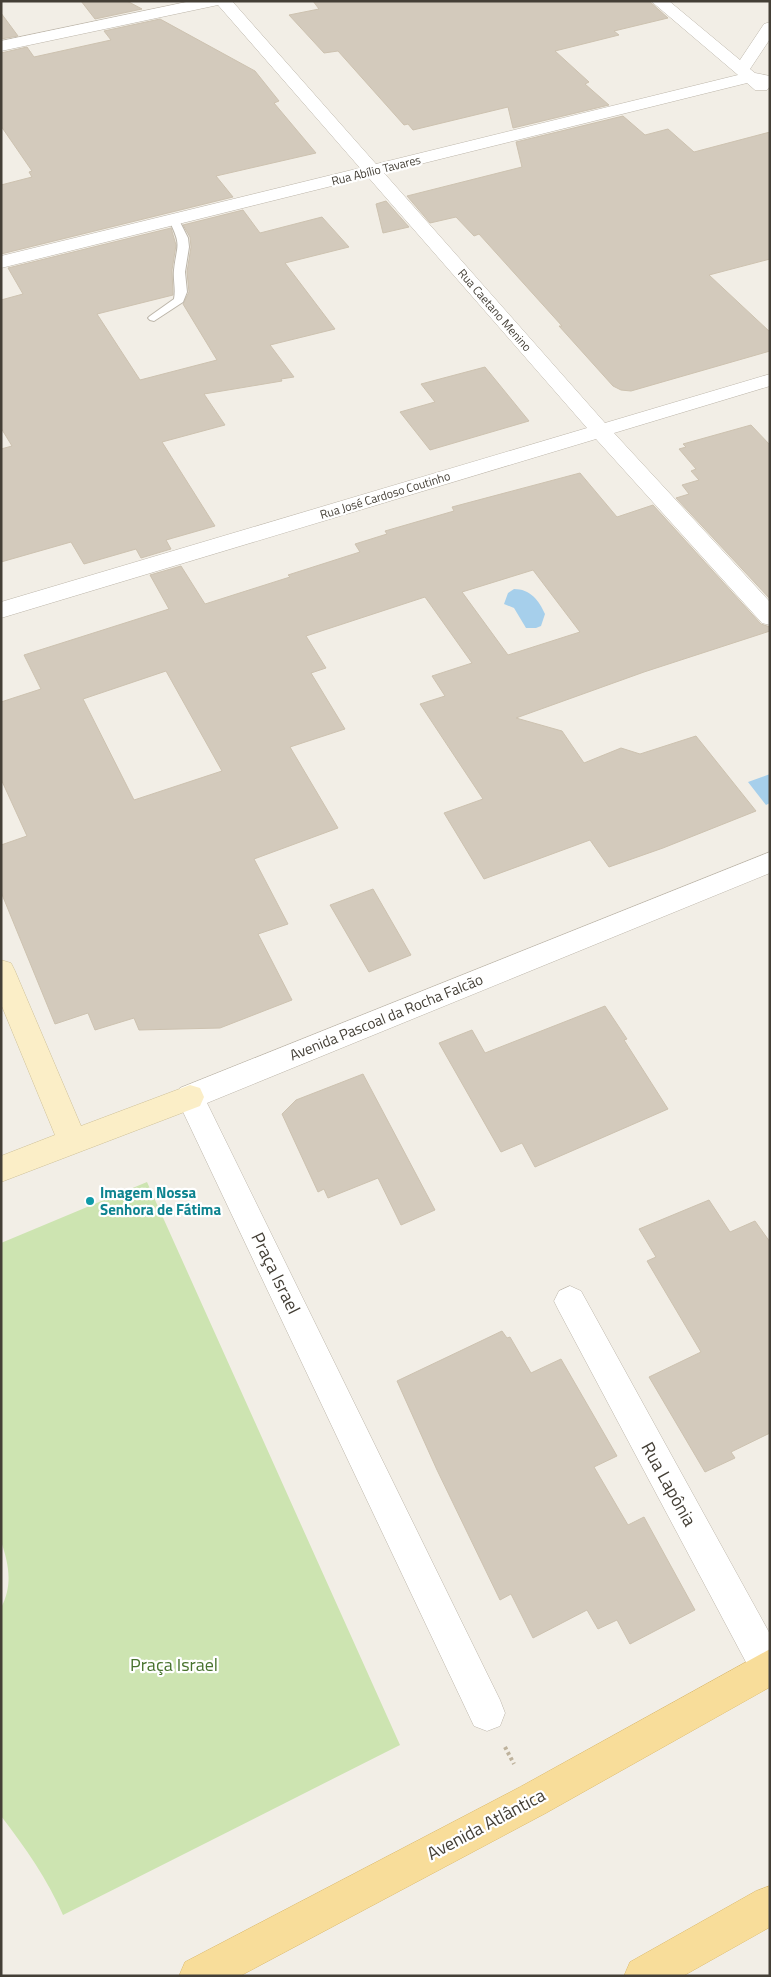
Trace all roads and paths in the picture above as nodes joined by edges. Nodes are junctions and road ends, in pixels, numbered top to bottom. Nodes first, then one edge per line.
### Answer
1 (214, 1) edge
2 (223, 1) edge
3 (659, 1) edge
4 (770, 27) edge
5 (1, 46) edge
6 (746, 73) junction
7 (770, 81) edge
8 (770, 93) edge
9 (372, 171) junction
10 (174, 220) junction
11 (1, 262) edge
12 (154, 318) dead end
13 (770, 380) edge
14 (600, 430) junction
15 (1, 610) edge
16 (770, 617) edge
17 (770, 862) edge
18 (1, 971) edge
19 (190, 1097) junction
20 (72, 1142) junction
21 (1, 1169) edge
22 (570, 1301) dead end
23 (769, 1668) edge
24 (487, 1713) joint
25 (533, 1800) junction
26 (770, 1905) edge
27 (199, 1976) edge
28 (644, 1976) edge

1 - 5 street
2 - 9 street, Rua Caetano Menino
3 - 6 street
4 - 6 street
6 - 7 street
6 - 8 street
6 - 9 street, Rua Abílio Tavares
9 - 10 street, Rua Abílio Tavares
9 - 14 street, Rua Caetano Menino
10 - 11 street, Rua Abílio Tavares
10 - 12 lane
13 - 14 street, Rua José Cardoso Coutinho
14 - 15 street, Rua José Cardoso Coutinho
14 - 16 street, Rua Caetano Menino
17 - 19 street, Avenida Pascoal da Rocha Falcão
18 - 20 street
19 - 20 street, Avenida Pascoal da Rocha Falcão
19 - 24 street, Praça Israel
20 - 21 street, Avenida Pascoal da Rocha Falcão
22 - 23 street, Rua Lapônia
23 - 25 main road, Avenida Atlântica
24 - 25 path
25 - 27 main road, Avenida Atlântica
26 - 28 main road

